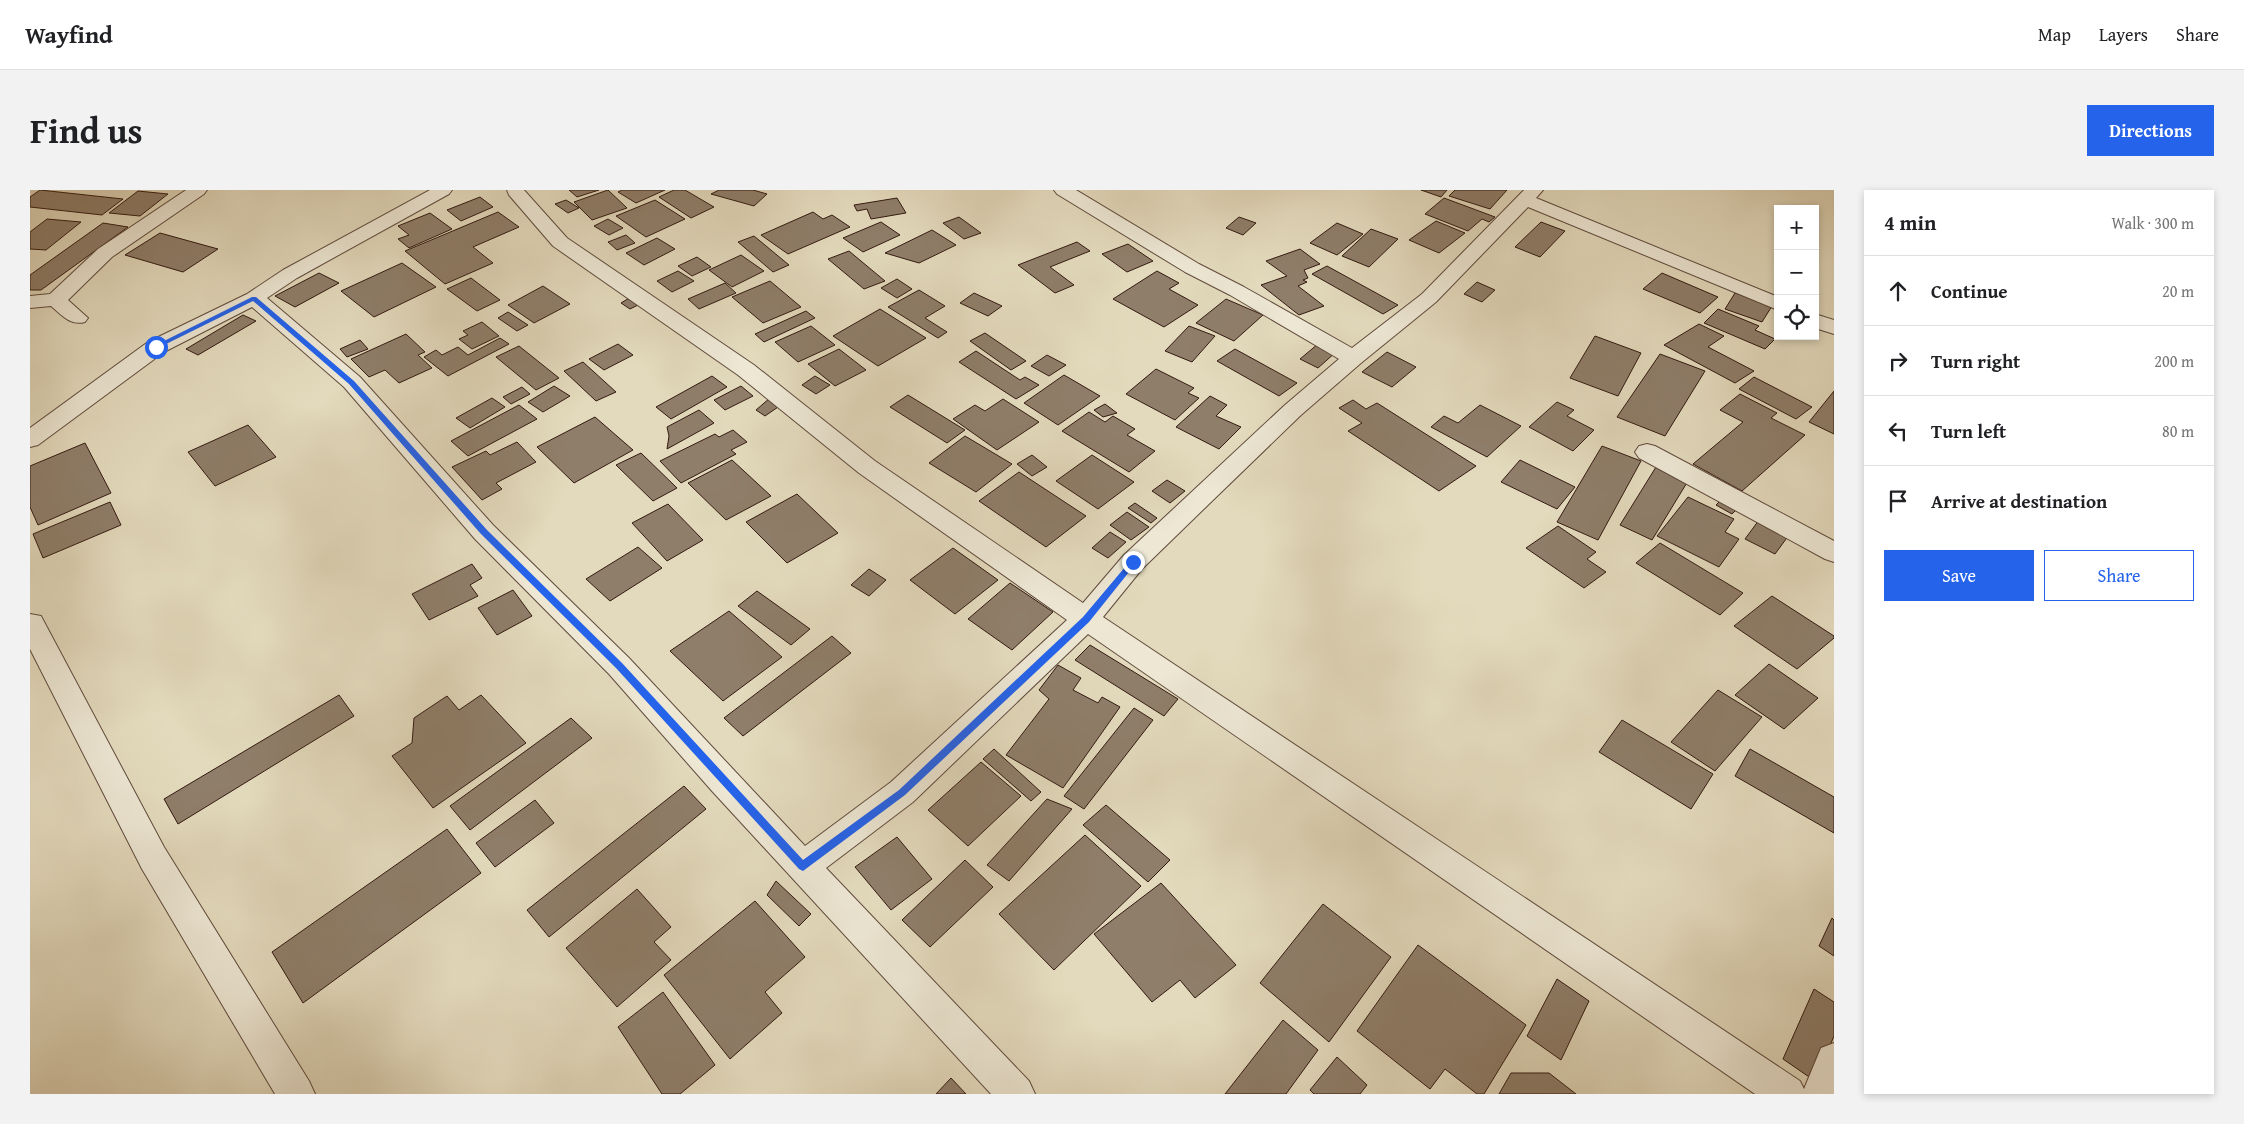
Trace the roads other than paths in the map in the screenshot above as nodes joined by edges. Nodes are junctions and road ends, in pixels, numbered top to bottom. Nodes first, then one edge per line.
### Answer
1 (198, 190) edge
2 (443, 190) edge
3 (1063, 190) edge
4 (515, 191) edge
5 (1530, 195) edge
6 (254, 298) junction
7 (56, 300) junction
8 (30, 302) edge
9 (1774, 302) edge
10 (78, 318) dead end
11 (1819, 322) edge
12 (1834, 328) edge
13 (1353, 358) junction
14 (30, 439) edge
15 (1647, 452) dead end
16 (1834, 552) edge
17 (1086, 619) junction
18 (31, 624) edge
19 (803, 866) junction
20 (1834, 1061) edge
21 (296, 1094) edge
22 (1016, 1094) edge
23 (1787, 1094) edge
24 (1820, 1094) edge

1 - 7 street
2 - 6 street
3 - 13 street
4 - 17 street
5 - 9 street
5 - 13 street
6 - 14 street
6 - 19 street
7 - 8 street
7 - 10 street
11 - 12 street
13 - 17 street
15 - 16 street
17 - 19 street
17 - 23 street
18 - 21 street
19 - 22 street
20 - 24 street

